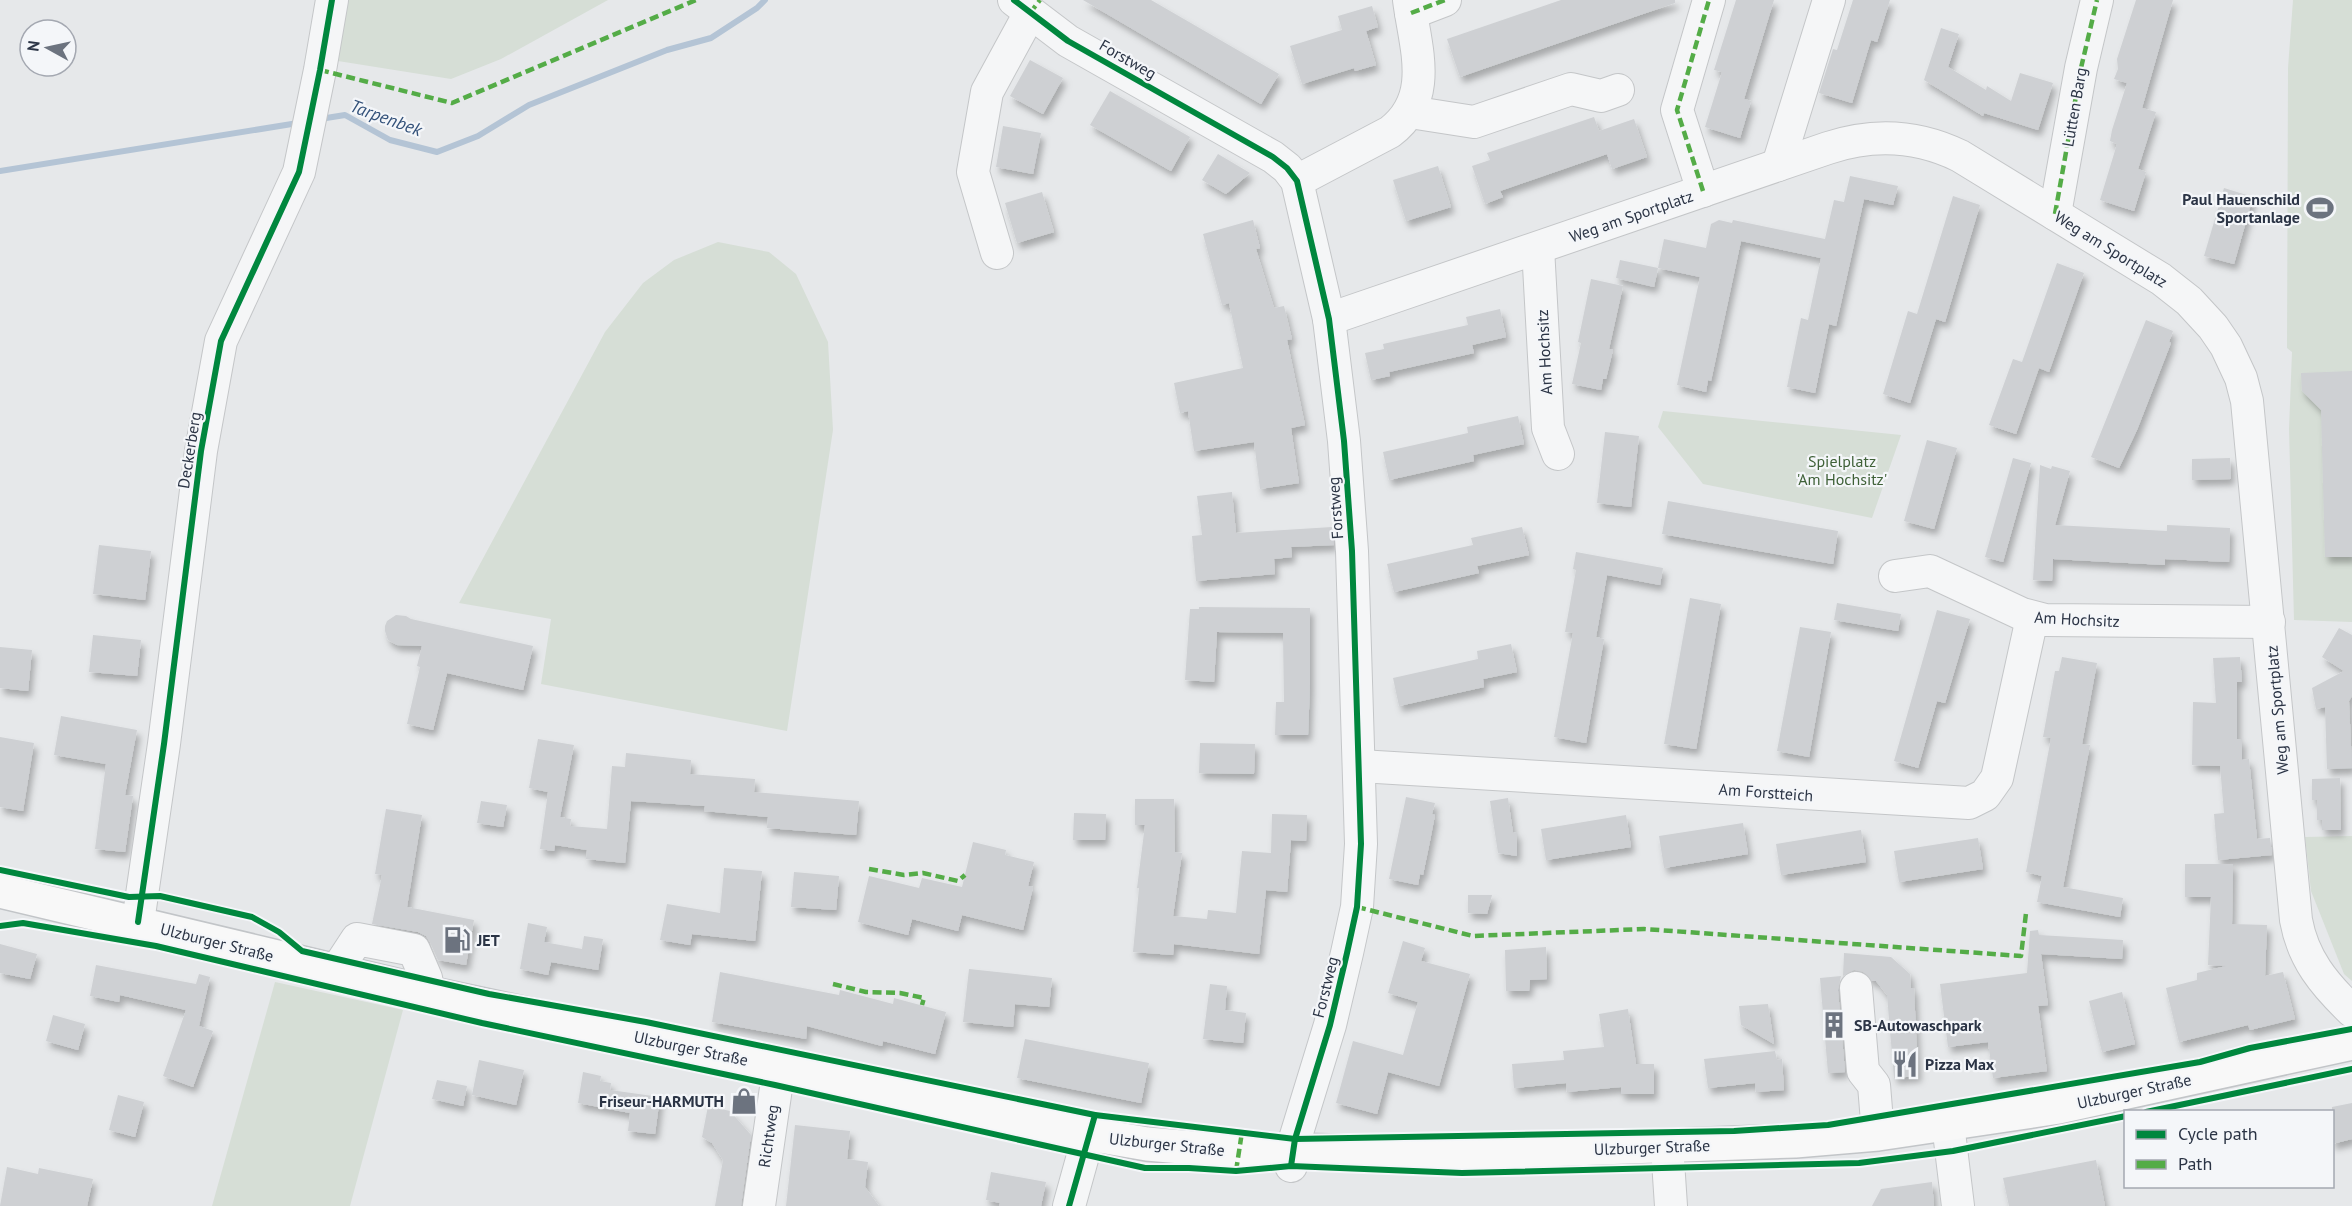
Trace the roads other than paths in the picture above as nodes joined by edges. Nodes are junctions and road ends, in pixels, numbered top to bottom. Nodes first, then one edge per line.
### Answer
1 (332, 0) edge
2 (1445, 0) edge
3 (1709, 0) edge
4 (1829, 0) edge
5 (2097, 0) edge
6 (1022, 7) edge
7 (1410, 7) edge
8 (1618, 90) dead end
9 (1410, 112) junction
10 (1778, 165) junction
11 (1297, 181) junction
12 (1703, 191) junction
13 (2055, 214) junction
14 (1538, 248) junction
15 (997, 253) dead end
16 (1329, 319) junction
17 (1558, 454) dead end
18 (1895, 576) dead end
19 (2032, 618) junction
20 (2269, 622) junction
21 (1360, 766) junction
22 (0, 891) edge
23 (138, 922) junction
24 (1856, 988) dead end
25 (2352, 1011) edge
26 (2352, 1043) edge
27 (779, 1067) junction
28 (1948, 1125) junction
29 (1089, 1134) junction
30 (1878, 1134) junction
31 (1667, 1146) junction
32 (1292, 1158) junction
33 (759, 1206) edge
34 (1069, 1206) edge
35 (1671, 1206) edge
36 (1958, 1206) edge

1 - 23 street, Deckerberg
2 - 7 street
3 - 12 street
4 - 10 street
5 - 13 street, Lütten Barg
6 - 11 street, Forstweg
6 - 15 street, Forstweg
7 - 9 street
8 - 9 street
9 - 11 street
10 - 12 street, Weg am Sportplatz
10 - 13 street, Weg am Sportplatz
11 - 16 street, Forstweg
12 - 14 street, Weg am Sportplatz
13 - 20 street, Weg am Sportplatz
14 - 16 street, Weg am Sportplatz
14 - 17 street, Am Hochsitz
16 - 21 street, Forstweg
18 - 19 street, Am Hochsitz
19 - 20 street, Am Hochsitz
19 - 21 street, Am Forstteich
20 - 25 street, Weg am Sportplatz
21 - 32 street, Forstweg
22 - 23 main road, Ulzburger Straße
23 - 27 main road, Ulzburger Straße
24 - 30 street
26 - 28 main road, Ulzburger Straße
27 - 29 main road, Ulzburger Straße
27 - 33 street, Richtweg
28 - 30 main road, Ulzburger Straße
28 - 36 street
29 - 32 main road, Ulzburger Straße
29 - 34 street
30 - 31 main road, Ulzburger Straße
31 - 32 main road, Ulzburger Straße
31 - 35 street

